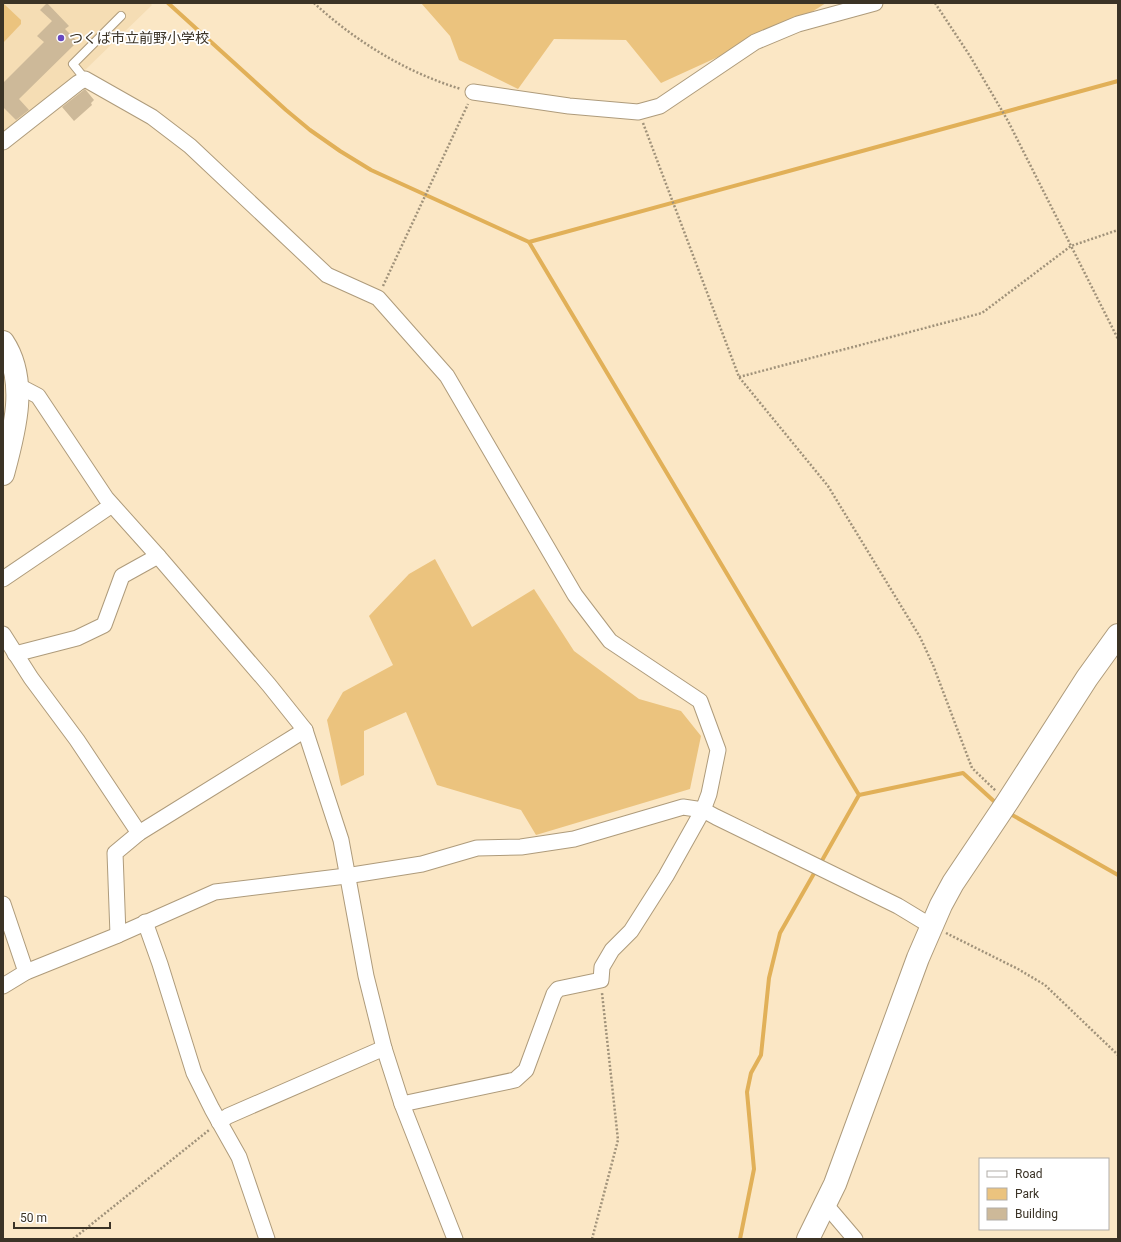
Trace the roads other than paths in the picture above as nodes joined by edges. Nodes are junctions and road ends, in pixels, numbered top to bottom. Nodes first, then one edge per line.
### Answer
1 (875, 3) edge
2 (121, 16) dead end
3 (86, 79) junction
4 (473, 92) road end
5 (3, 142) edge
6 (3, 342) edge
7 (17, 385) junction
8 (3, 474) edge
9 (112, 505) junction
10 (158, 556) junction
11 (3, 579) edge
12 (3, 634) edge
13 (1116, 642) edge
14 (15, 654) junction
15 (305, 730) junction
16 (703, 810) junction
17 (139, 833) junction
18 (346, 876) junction
19 (3, 904) edge
20 (145, 922) junction
21 (931, 926) junction
22 (118, 935) junction
23 (26, 972) junction
24 (3, 986) edge
25 (384, 1048) junction
26 (402, 1104) junction
27 (219, 1122) junction
28 (826, 1205) junction
29 (268, 1239) edge
30 (455, 1239) edge
31 (808, 1239) edge
32 (856, 1239) edge

1 - 4 street
2 - 3 lane
3 - 5 street
3 - 16 street
6 - 7 street
7 - 8 street
7 - 9 street
9 - 10 street
9 - 11 street
10 - 14 street
10 - 15 street
12 - 14 street
13 - 21 street
14 - 17 street
15 - 17 street
15 - 18 street
16 - 18 street
16 - 21 street
16 - 26 street
17 - 22 street
18 - 20 street
18 - 25 street
19 - 23 street
20 - 22 street
20 - 27 street
21 - 28 street
22 - 23 street
23 - 24 street
25 - 26 street
25 - 27 street
26 - 30 street
27 - 29 street
28 - 31 street
28 - 32 street

